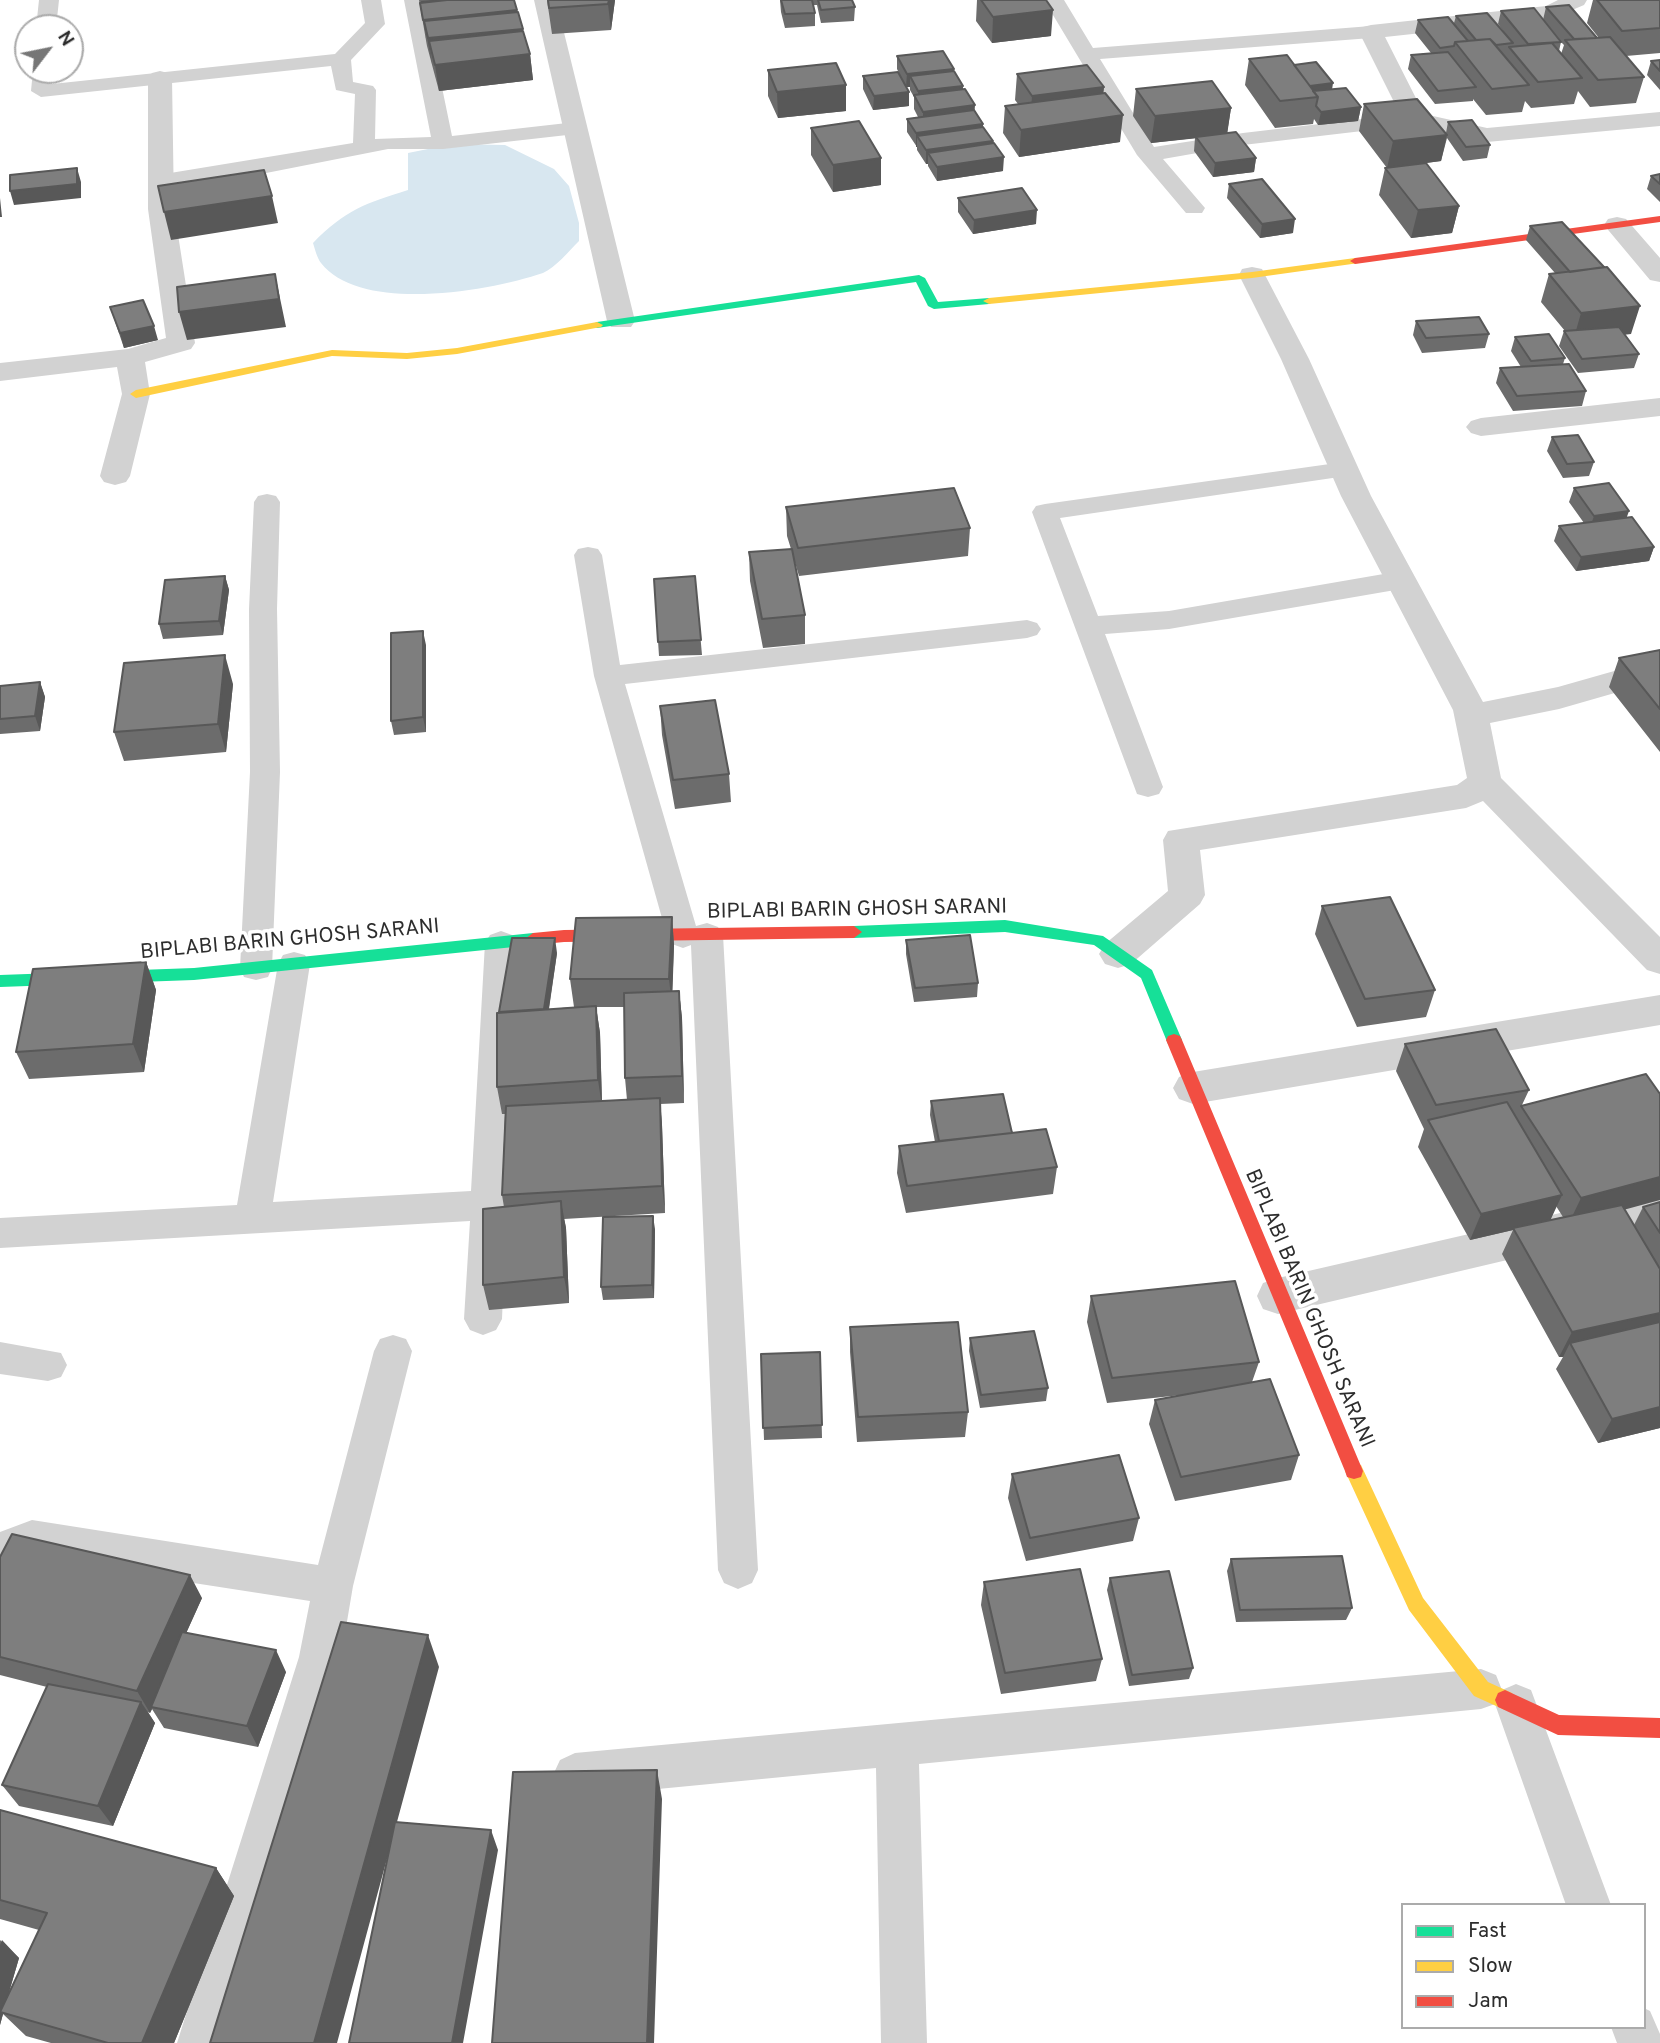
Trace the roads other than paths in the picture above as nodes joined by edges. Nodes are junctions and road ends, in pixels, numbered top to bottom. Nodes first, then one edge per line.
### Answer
1 (371, 0) edge
2 (414, 0) edge
3 (544, 0) edge
4 (1054, 0) edge
5 (1576, 0) edge
6 (1371, 32) junction
7 (1088, 54) junction
8 (341, 59) junction
9 (160, 78) junction
10 (42, 84) edge
11 (1414, 118) junction
12 (1660, 119) edge
13 (576, 128) junction
14 (443, 143) junction
15 (364, 148) junction
16 (1147, 155) junction
17 (160, 181) junction
18 (1194, 208) dead end
19 (1660, 219) edge
20 (1617, 225) junction
21 (1660, 274) edge
22 (1251, 275) junction
23 (621, 321) junction
24 (130, 357) junction
25 (0, 372) edge
26 (136, 394) junction
27 (1660, 407) edge
28 (1481, 427) dead end
29 (1344, 470) junction
30 (115, 475) dead end
31 (267, 502) dead end
32 (589, 555) dead end
33 (1401, 580) junction
34 (1087, 626) junction
35 (1027, 629) dead end
36 (1658, 671) edge
37 (608, 676) junction
38 (1471, 716) junction
39 (1485, 782) junction
40 (1147, 787) dead end
41 (695, 935) junction
42 (501, 943) junction
43 (1118, 954) junction
44 (1660, 960) edge
45 (294, 964) junction
46 (256, 968) junction
47 (0, 981) edge
48 (1660, 1010) edge
49 (1193, 1088) junction
50 (487, 1205) junction
51 (1660, 1207) edge
52 (253, 1218) junction
53 (0, 1233) edge
54 (1278, 1296) junction
55 (483, 1319) dead end
56 (393, 1351) dead end
57 (0, 1358) edge
58 (48, 1365) dead end
59 (0, 1551) edge
60 (738, 1570) dead end
61 (333, 1586) junction
62 (1499, 1697) junction
63 (1660, 1728) edge
64 (897, 1745) junction
65 (540, 1778) edge
66 (1588, 1903) edge
67 (200, 2043) edge
68 (904, 2043) edge

1 - 8 lane
2 - 14 lane
3 - 13 street
4 - 7 lane
5 - 6 street
6 - 7 lane
6 - 11 street
7 - 16 lane
8 - 9 lane
8 - 15 lane
9 - 10 lane
9 - 17 street
11 - 12 street
11 - 16 lane
13 - 14 lane
13 - 23 street
14 - 15 lane
15 - 17 lane
16 - 18 lane
17 - 24 street
19 - 20 street
20 - 21 street
20 - 22 street
22 - 23 street
22 - 29 street
23 - 26 street
24 - 25 street
24 - 26 street
26 - 30 street
27 - 28 street
29 - 33 street
29 - 34 lane
31 - 46 lane
32 - 37 lane
33 - 34 lane
33 - 38 street
34 - 40 lane
35 - 37 lane
36 - 38 street
37 - 41 lane
38 - 39 street
39 - 43 street
39 - 44 street
41 - 42 street, BIPLABI BARIN GHOSH SARANI
41 - 43 street, BIPLABI BARIN GHOSH SARANI
41 - 60 lane
42 - 45 street, BIPLABI BARIN GHOSH SARANI
42 - 50 lane
43 - 49 street, BIPLABI BARIN GHOSH SARANI
45 - 46 street, BIPLABI BARIN GHOSH SARANI
45 - 52 lane
46 - 47 street, BIPLABI BARIN GHOSH SARANI
48 - 49 street
49 - 54 street, BIPLABI BARIN GHOSH SARANI
50 - 52 lane
50 - 55 lane
51 - 54 street
52 - 53 lane
54 - 62 street, BIPLABI BARIN GHOSH SARANI
56 - 61 lane
57 - 58 lane
59 - 61 lane
61 - 67 lane
62 - 63 street, BIPLABI BARIN GHOSH SARANI
62 - 64 lane
62 - 66 lane
64 - 65 lane
64 - 68 lane

